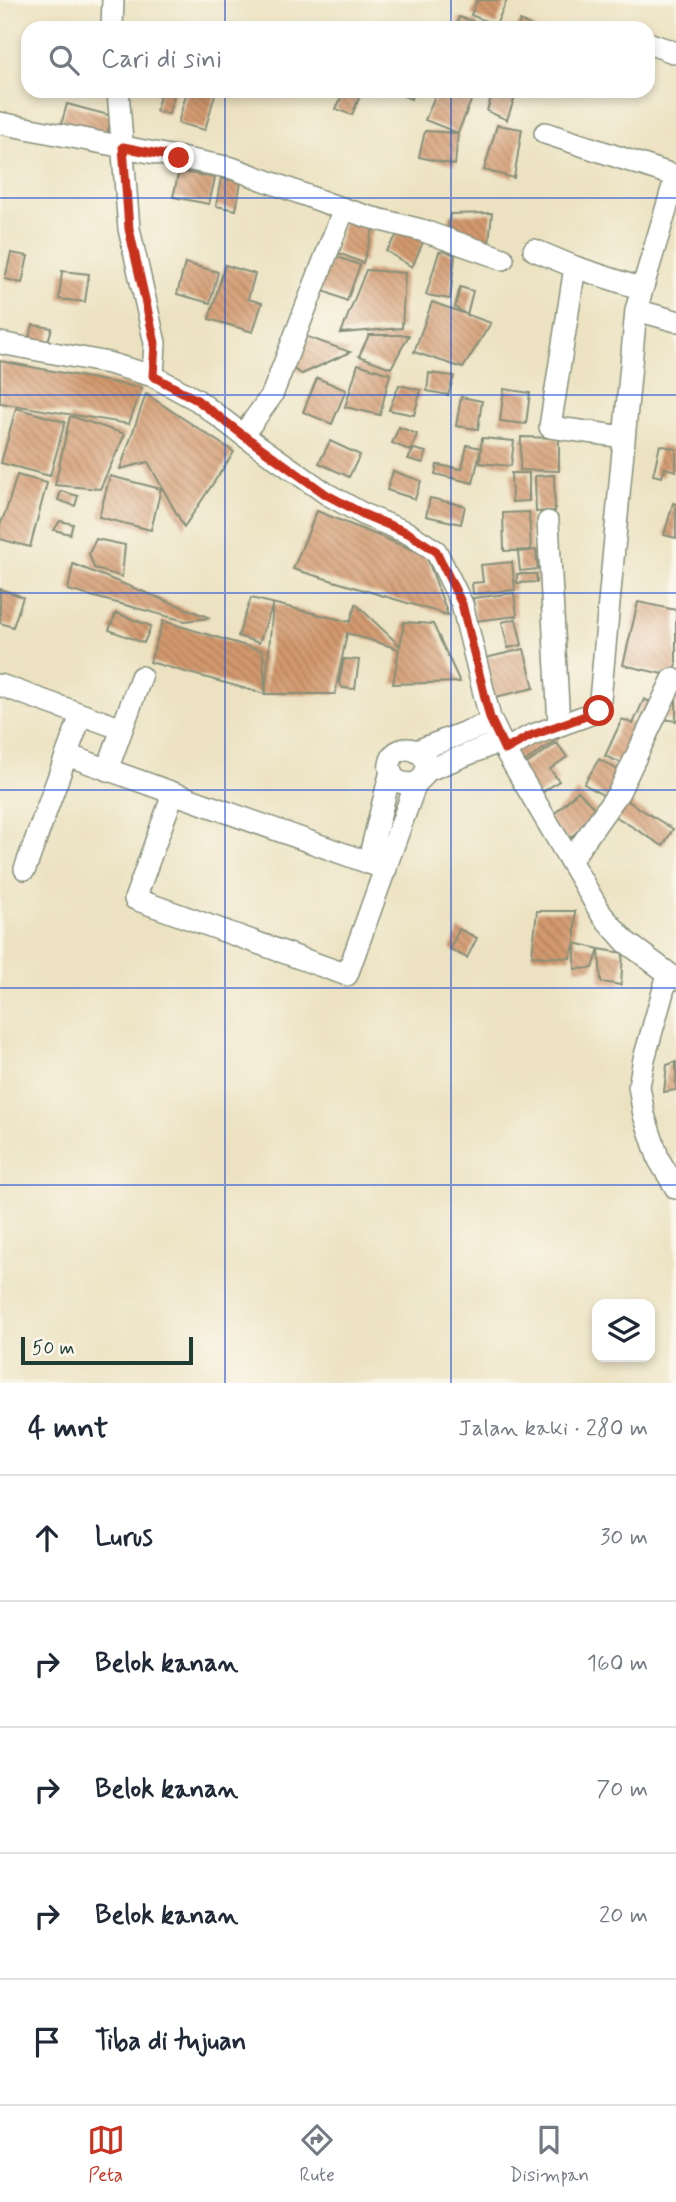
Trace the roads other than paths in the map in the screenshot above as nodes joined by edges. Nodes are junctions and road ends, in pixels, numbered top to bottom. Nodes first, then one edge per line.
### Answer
1 (113, 0) edge
2 (112, 21) edge
3 (655, 46) edge
4 (676, 53) edge
5 (119, 98) edge
6 (0, 123) edge
7 (545, 133) dead end
8 (123, 147) junction
9 (676, 176) edge
10 (344, 209) junction
11 (534, 250) dead end
12 (503, 259) dead end
13 (575, 267) junction
14 (642, 289) junction
15 (636, 310) junction
16 (676, 321) edge
17 (0, 343) edge
18 (153, 376) junction
19 (243, 435) junction
20 (624, 436) junction
21 (548, 522) dead end
22 (141, 677) dead end
23 (673, 679) dead end
24 (0, 685) edge
25 (81, 715) junction
26 (559, 725) junction
27 (122, 729) junction
28 (499, 738) junction
29 (416, 751) junction
30 (67, 755) junction
31 (107, 770) junction
32 (391, 771) junction
33 (421, 777) junction
34 (173, 794) junction
35 (570, 861) junction
36 (377, 866) junction
37 (25, 869) dead end
38 (672, 977) edge
39 (676, 1188) edge

1 - 2 street
3 - 4 street
5 - 8 street
6 - 8 street
7 - 9 street
8 - 10 street
8 - 18 street
9 - 14 street
10 - 12 street
10 - 19 street
11 - 13 street
13 - 14 street
13 - 20 street
14 - 15 street
15 - 16 street
15 - 20 street
17 - 18 street
18 - 19 street
19 - 28 street
20 - 26 street
21 - 26 street
22 - 27 street
23 - 35 street
24 - 25 street
25 - 27 street
25 - 30 street
26 - 28 street
27 - 31 street
28 - 29 street
28 - 33 street
28 - 35 street
29 - 32 street
29 - 33 street
30 - 31 street
30 - 37 street
31 - 34 street
32 - 33 street
32 - 36 street
33 - 36 street
34 - 36 street
34 - 36 street
35 - 38 street
38 - 39 street

